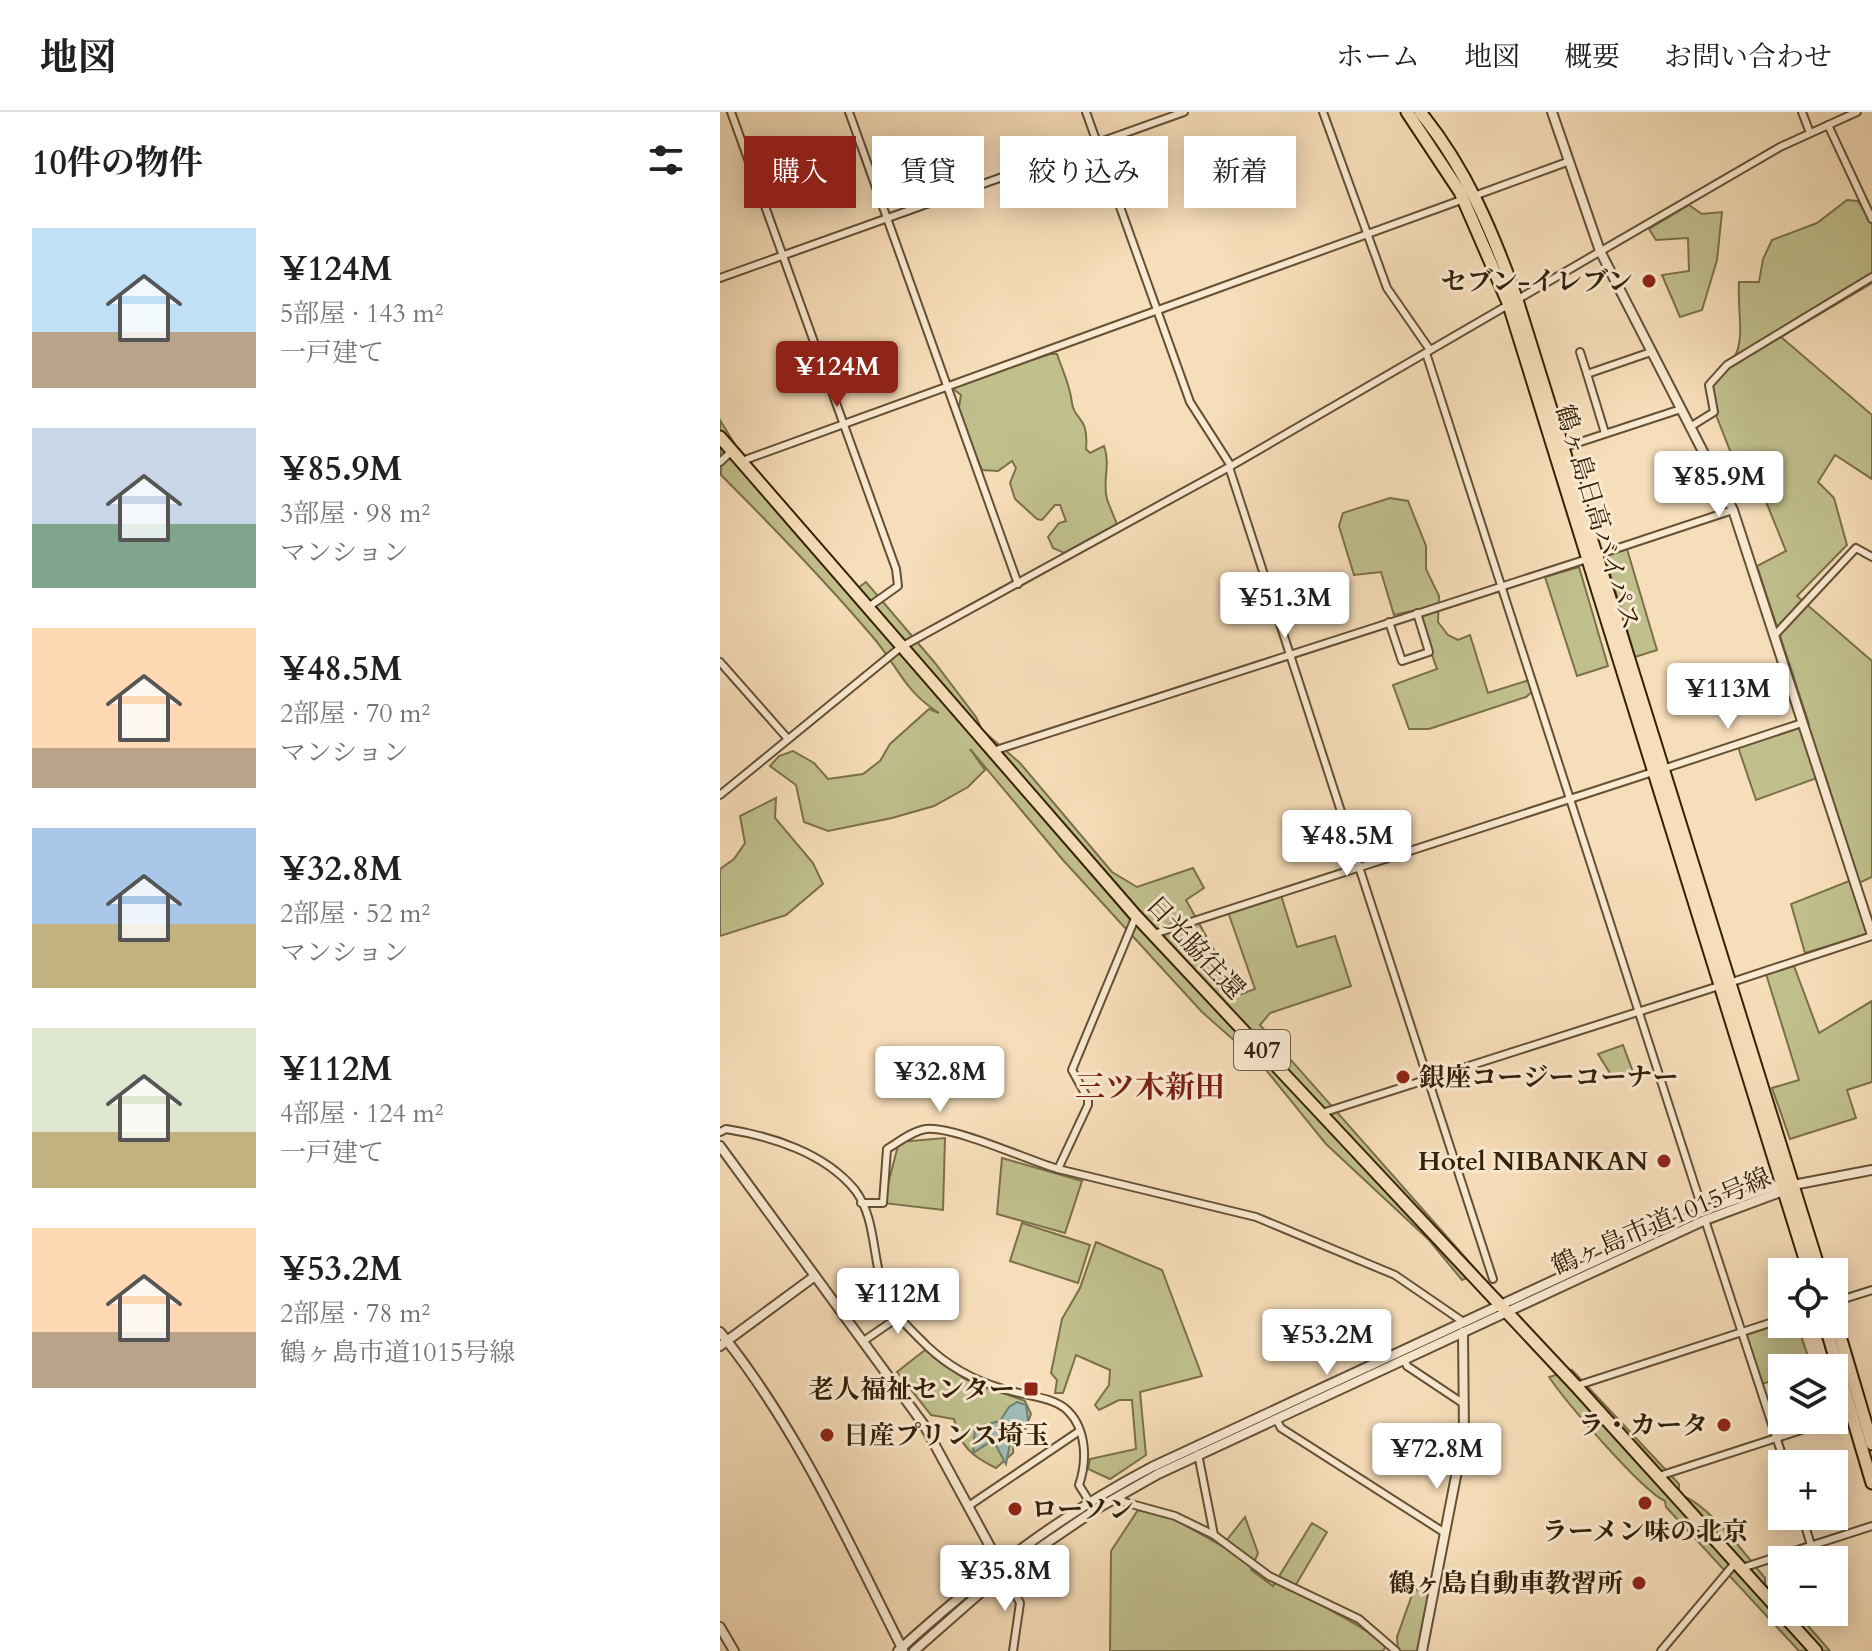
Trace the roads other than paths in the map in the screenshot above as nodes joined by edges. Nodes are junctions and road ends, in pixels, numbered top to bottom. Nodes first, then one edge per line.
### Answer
1 (731, 112) edge
2 (849, 112) edge
3 (1086, 112) edge
4 (1184, 112) edge
5 (1323, 112) edge
6 (1407, 112) edge
7 (1420, 112) edge
8 (1552, 112) edge
9 (1802, 112) edge
10 (1857, 112) edge
11 (1828, 125) junction
12 (1810, 133) junction
13 (1094, 136) edge
14 (1119, 136) edge
15 (1567, 162) junction
16 (1000, 178) edge
17 (1469, 198) junction
18 (1120, 208) edge
19 (887, 218) junction
20 (1872, 219) edge
21 (1367, 235) junction
22 (1600, 251) junction
23 (782, 256) junction
24 (1872, 277) edge
25 (720, 278) edge
26 (1513, 302) junction
27 (1157, 312) junction
28 (1428, 351) junction
29 (1580, 352) dead end
30 (1651, 352) junction
31 (1587, 374) junction
32 (947, 386) junction
33 (1681, 409) junction
34 (842, 423) junction
35 (1690, 427) junction
36 (1605, 433) junction
37 (720, 437) edge
38 (1565, 447) junction
39 (732, 451) junction
40 (720, 462) edge
41 (741, 462) junction
42 (1230, 466) junction
43 (1733, 510) junction
44 (1592, 557) junction
45 (1872, 557) edge
46 (1018, 584) junction
47 (1500, 586) junction
48 (867, 608) junction
49 (1417, 613) junction
50 (1389, 622) junction
51 (1774, 636) junction
52 (901, 647) junction
53 (1290, 654) junction
54 (720, 662) edge
55 (1802, 723) junction
56 (788, 739) junction
57 (992, 751) junction
58 (1658, 771) junction
59 (720, 795) edge
60 (1569, 799) junction
61 (1359, 866) junction
62 (1136, 916) junction
63 (1153, 934) junction
64 (1872, 935) edge
65 (1724, 984) junction
66 (1637, 1011) junction
67 (1427, 1080) junction
68 (1322, 1113) junction
69 (720, 1132) edge
70 (720, 1146) edge
71 (1058, 1169) junction
72 (1872, 1170) edge
73 (1786, 1186) junction
74 (861, 1203) junction
75 (1704, 1216) junction
76 (1805, 1258) edge
77 (1814, 1258) edge
78 (815, 1276) junction
79 (1493, 1279) dead end
80 (1872, 1290) edge
81 (1848, 1298) edge
82 (1502, 1307) junction
83 (900, 1316) junction
84 (1462, 1321) junction
85 (1768, 1324) edge
86 (720, 1332) edge
87 (1463, 1332) junction
88 (1742, 1332) junction
89 (1831, 1338) edge
90 (1841, 1338) edge
91 (865, 1340) junction
92 (724, 1343) edge
93 (1404, 1359) junction
94 (1576, 1386) junction
95 (1464, 1404) junction
96 (1863, 1410) edge
97 (1276, 1419) junction
98 (1078, 1432) junction
99 (1787, 1434) edge
100 (1777, 1437) junction
101 (1872, 1444) edge
102 (1781, 1450) edge
103 (1198, 1454) junction
104 (1656, 1477) junction
105 (1872, 1483) edge
106 (1119, 1497) junction
107 (1089, 1501) junction
108 (970, 1505) junction
109 (1872, 1526) edge
110 (1806, 1530) edge
111 (1445, 1533) junction
112 (1214, 1535) junction
113 (1811, 1545) junction
114 (1055, 1551) dead end
115 (999, 1563) junction
116 (1738, 1566) junction
117 (1004, 1572) junction
118 (1017, 1594) junction
119 (720, 1627) edge
120 (901, 1650) edge
121 (734, 1651) edge
122 (914, 1651) edge
123 (1013, 1651) edge
124 (1396, 1651) edge
125 (1422, 1651) edge
126 (1661, 1651) edge
127 (1816, 1651) edge

1 - 23 street
2 - 19 street
3 - 13 street
4 - 14 street
5 - 21 street
6 - 17 highway, 鶴ヶ島日高バイパス
7 - 17 highway, 鶴ヶ島日高バイパス
8 - 15 street
9 - 12 street
10 - 11 street
11 - 12 street
11 - 20 street
12 - 22 street
15 - 17 street
15 - 22 street
16 - 19 street
17 - 21 street
17 - 26 highway, 鶴ヶ島日高バイパス
18 - 27 street
19 - 23 street
19 - 32 street
21 - 27 street
21 - 28 street
22 - 26 street
22 - 30 street
23 - 25 street
23 - 34 street
24 - 35 street
26 - 28 street
26 - 38 highway, 鶴ヶ島日高バイパス
26 - 44 highway, 鶴ヶ島日高バイパス
27 - 32 street
27 - 42 street
28 - 42 street
28 - 47 street
29 - 31 street
30 - 31 street
30 - 33 street
31 - 36 street
32 - 34 street
32 - 46 street
33 - 35 street
33 - 36 street
34 - 41 street
34 - 48 street
35 - 43 street
36 - 38 street
37 - 39 highway, 日光脇往還 / 407
38 - 44 highway, 鶴ヶ島日高バイパス
39 - 40 street
39 - 41 highway, 日光脇往還 / 407
41 - 48 highway, 日光脇往還 / 407
42 - 46 street
42 - 53 street
43 - 44 street
43 - 51 street
44 - 47 street
44 - 58 highway, 鶴ヶ島日高バイパス
45 - 51 street
46 - 52 street
47 - 49 street
47 - 60 street
48 - 52 highway, 日光脇往還 / 407
49 - 50 street
49 - 50 street
50 - 53 street
51 - 55 street
52 - 56 street
52 - 57 highway, 日光脇往還 / 407
53 - 57 street
53 - 61 street
54 - 56 street
55 - 58 street
55 - 64 street
56 - 59 street
57 - 62 highway, 日光脇往還 / 407
58 - 60 street
58 - 65 highway, 鶴ヶ島日高バイパス
60 - 61 street
60 - 66 street
61 - 63 street
61 - 67 street
62 - 63 highway, 日光脇往還 / 407
62 - 71 street
63 - 68 highway, 日光脇往還 / 407
64 - 65 street
65 - 66 street
65 - 73 highway, 鶴ヶ島日高バイパス
66 - 67 street
66 - 75 street
67 - 68 street
67 - 79 street
68 - 82 highway, 日光脇往還 / 407
69 - 74 street
70 - 78 street
71 - 74 street
71 - 84 street
72 - 73 street, 鶴ヶ島市道1015号線
73 - 75 street, 鶴ヶ島市道1015号線
73 - 76 highway, 鶴ヶ島日高バイパス
73 - 77 highway, 鶴ヶ島日高バイパス
74 - 83 street
75 - 82 street, 鶴ヶ島市道1015号線
75 - 88 street
78 - 91 street
78 - 92 street
80 - 81 street
82 - 84 street, 鶴ヶ島市道1015号線
82 - 87 street, 鶴ヶ島市道1015号線
82 - 94 highway, 日光脇往還 / 407
83 - 91 street
83 - 98 street
84 - 107 street, 鶴ヶ島市道1015号線
85 - 88 street
86 - 92 street
87 - 93 street, 鶴ヶ島市道1015号線
87 - 95 street
88 - 94 street
88 - 100 street
89 - 96 highway
90 - 96 highway
91 - 108 street
92 - 120 street
93 - 95 street
93 - 97 street, 鶴ヶ島市道1015号線
94 - 104 highway, 日光脇往還 / 407
95 - 111 street
96 - 101 highway
96 - 105 highway
97 - 103 street, 鶴ヶ島市道1015号線
97 - 111 street
98 - 107 street
98 - 108 street
99 - 100 street
100 - 102 street
100 - 104 street
103 - 106 street, 鶴ヶ島市道1015号線
103 - 112 street
104 - 116 highway, 日光脇往還 / 407
106 - 112 street
106 - 117 street, 鶴ヶ島市道1015号線
107 - 115 street, 鶴ヶ島市道1015号線
108 - 115 street
109 - 113 street
110 - 113 street
111 - 125 street
112 - 124 street
113 - 116 street
114 - 118 street
115 - 120 street, 鶴ヶ島市道1015号線
116 - 126 street
116 - 127 highway, 日光脇往還 / 407
117 - 118 street
117 - 122 street, 鶴ヶ島市道1015号線
118 - 123 street
119 - 121 street

